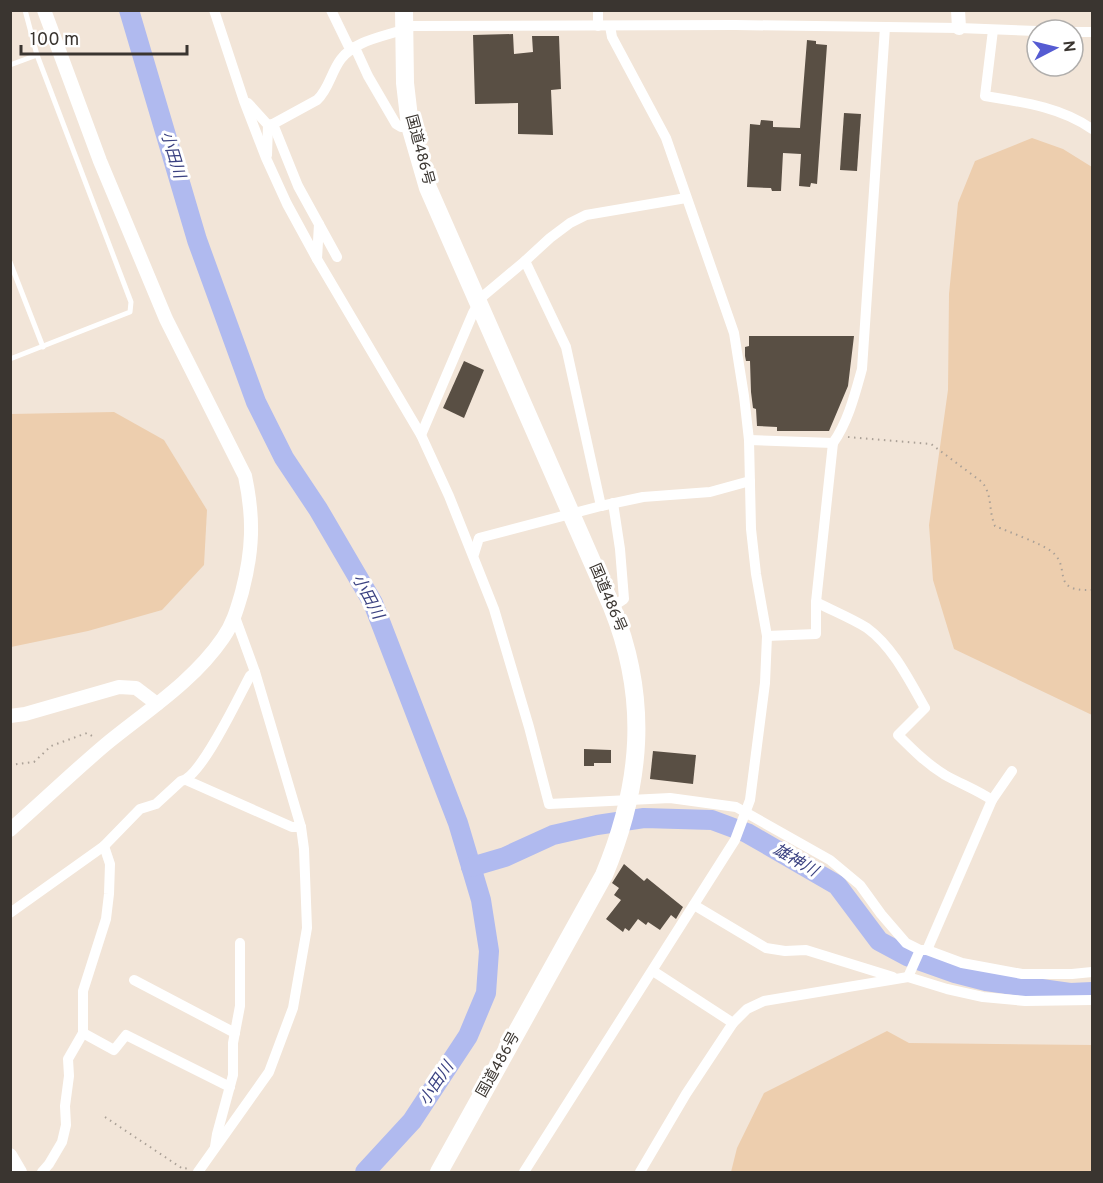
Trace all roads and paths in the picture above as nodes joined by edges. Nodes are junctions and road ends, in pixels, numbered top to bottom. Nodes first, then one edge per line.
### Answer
1 (25, 10) edge
2 (44, 10) edge
3 (214, 10) edge
4 (330, 10) edge
5 (404, 10) edge
6 (598, 10) edge
7 (958, 10) edge
8 (604, 26) junction
9 (885, 27) junction
10 (959, 28) junction
11 (993, 30) junction
12 (403, 31) junction
13 (1025, 31) edge
14 (353, 49) junction
15 (38, 55) junction
16 (10, 65) edge
17 (244, 101) junction
18 (271, 124) junction
19 (410, 126) junction
20 (1092, 129) edge
21 (266, 158) junction
22 (686, 198) junction
23 (319, 224) junction
24 (337, 257) dead end
25 (317, 259) junction
26 (525, 261) junction
27 (10, 262) edge
28 (479, 304) junction
29 (43, 347) junction
30 (10, 359) edge
31 (421, 435) junction
32 (749, 440) junction
33 (835, 440) junction
34 (750, 481) junction
35 (607, 504) junction
36 (570, 514) junction
37 (474, 554) junction
38 (1092, 590) edge
39 (816, 602) junction
40 (612, 607) junction
41 (235, 617) junction
42 (767, 636) junction
43 (255, 672) junction
44 (157, 704) junction
45 (10, 716) edge
46 (105, 745) junction
47 (10, 765) edge
48 (1012, 771) dead end
49 (186, 780) junction
50 (992, 800) junction
51 (629, 801) junction
52 (745, 814) junction
53 (301, 827) junction
54 (10, 830) edge
55 (104, 846) junction
56 (694, 905) junction
57 (10, 913) edge
58 (240, 943) dead end
59 (922, 952) junction
60 (653, 971) junction
61 (1092, 972) edge
62 (909, 975) junction
63 (897, 978) junction
64 (134, 980) dead end
65 (1092, 1000) edge
66 (734, 1023) junction
67 (83, 1033) junction
68 (235, 1033) junction
69 (230, 1087) junction
70 (105, 1117) dead end
71 (215, 1150) junction
72 (10, 1155) edge
73 (201, 1169) edge
74 (20, 1173) edge
75 (42, 1173) edge
76 (438, 1173) edge
77 (524, 1173) edge
78 (640, 1173) edge

1 - 15 lane
2 - 41 street
3 - 17 street
4 - 14 street
5 - 12 highway, 国道486号
6 - 8 street
7 - 10 street
8 - 9 street
8 - 12 street
8 - 22 street
9 - 10 street
9 - 33 street
10 - 11 street
11 - 13 street
11 - 20 street
12 - 14 street
12 - 19 highway, 国道486号
14 - 18 street
14 - 19 street
15 - 16 lane
15 - 29 lane
17 - 18 street
17 - 21 street
18 - 21 street
18 - 23 street
19 - 28 highway, 国道486号
21 - 25 street
22 - 26 street
22 - 32 street
23 - 24 street
23 - 25 street
25 - 31 street
26 - 28 street
26 - 35 street
27 - 29 lane
28 - 31 street
28 - 36 highway, 国道486号
29 - 30 lane
31 - 37 street
32 - 33 street
32 - 34 street
33 - 38 path
33 - 39 street
34 - 35 street
34 - 42 street
35 - 36 street
35 - 40 street
36 - 37 street
36 - 40 highway, 国道486号
37 - 51 street
39 - 42 street
39 - 50 street
40 - 51 highway, 国道486号
41 - 43 street
41 - 44 street
42 - 52 street
43 - 49 street
43 - 53 street
44 - 45 street
44 - 46 street
46 - 47 path
46 - 54 street
48 - 50 street
49 - 53 street
49 - 55 street
50 - 59 street
51 - 52 street
51 - 76 highway, 国道486号
52 - 56 street
52 - 59 street
53 - 71 street
55 - 57 street
55 - 67 street
56 - 60 street
56 - 63 street
58 - 68 street
59 - 61 street
59 - 62 street
60 - 66 street
60 - 77 street
62 - 63 street
62 - 65 street
63 - 66 street
64 - 68 street
66 - 78 street
67 - 69 street
67 - 75 street
68 - 69 street
69 - 71 street
70 - 73 path
71 - 73 street
72 - 74 street

